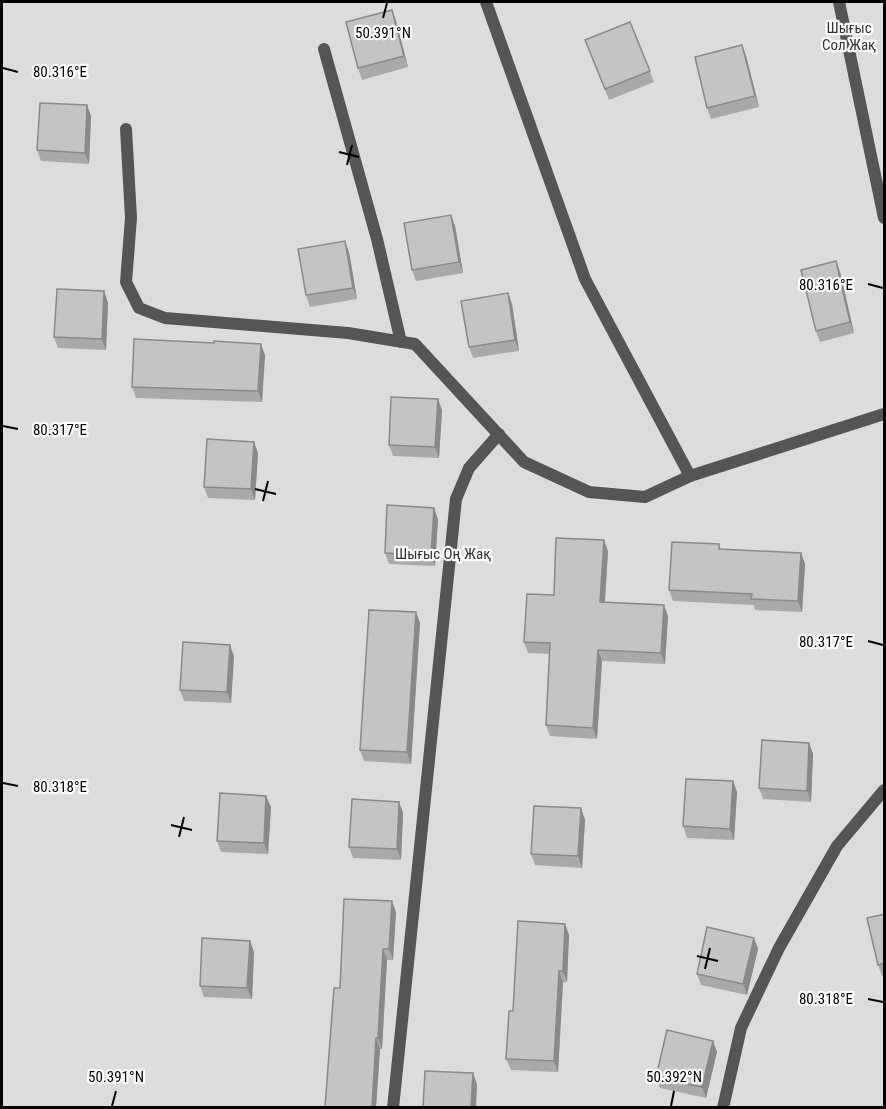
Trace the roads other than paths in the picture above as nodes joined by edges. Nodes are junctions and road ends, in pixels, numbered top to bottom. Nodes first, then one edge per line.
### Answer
1 (486, 2) edge
2 (838, 2) edge
3 (324, 49) dead end
4 (126, 129) dead end
5 (885, 218) edge
6 (401, 342) junction
7 (885, 414) edge
8 (499, 434) junction
9 (690, 476) junction
10 (885, 789) edge
11 (393, 1107) edge
12 (723, 1107) edge

1 - 9 street
2 - 5 street
3 - 6 street
4 - 6 street
6 - 8 street
7 - 9 street
8 - 9 street
8 - 11 street
10 - 12 street

